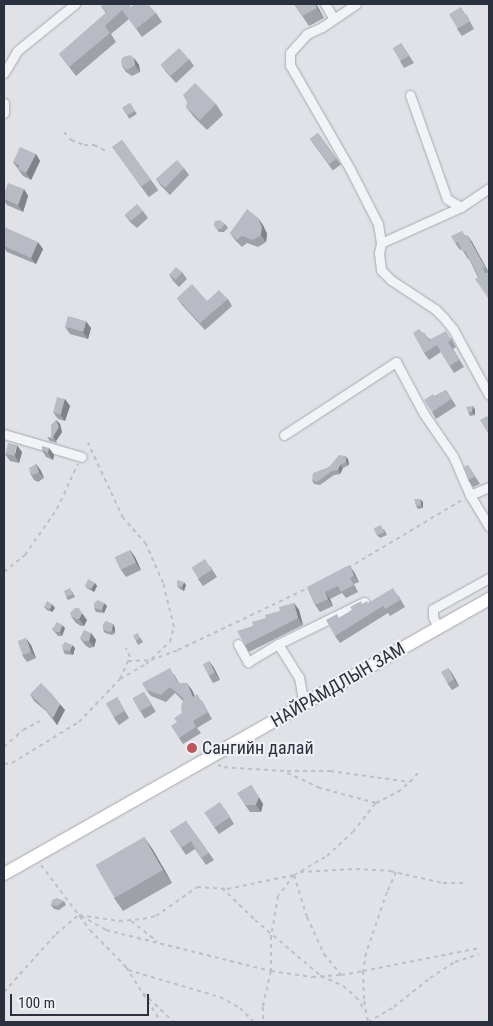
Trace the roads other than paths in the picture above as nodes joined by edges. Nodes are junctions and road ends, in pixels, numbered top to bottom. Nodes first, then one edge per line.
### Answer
1 (75, 4) edge
2 (325, 4) edge
3 (356, 4) edge
4 (334, 20) junction
5 (4, 73) edge
6 (410, 94) dead end
7 (4, 105) edge
8 (4, 113) edge
9 (489, 188) edge
10 (461, 207) junction
11 (382, 243) junction
12 (489, 394) edge
13 (4, 434) edge
14 (284, 435) dead end
15 (82, 457) road end
16 (489, 487) edge
17 (470, 495) junction
18 (489, 527) edge
19 (489, 578) edge
20 (489, 599) edge
21 (364, 602) edge
22 (438, 628) junction
23 (238, 644) dead end
24 (278, 644) junction
25 (304, 704) junction
26 (4, 874) edge

1 - 5 street
2 - 4 street
3 - 4 street
4 - 11 street
6 - 10 street
7 - 8 street
9 - 10 street
10 - 11 street
11 - 12 street
13 - 15 street
14 - 17 street
16 - 17 street
17 - 18 street
19 - 22 street
20 - 22 main road, НАЙРАМДЛЫН ЗАМ
21 - 24 street
22 - 25 main road, НАЙРАМДЛЫН ЗАМ
23 - 24 street
24 - 25 street
25 - 26 main road, НАЙРАМДЛЫН ЗАМ

